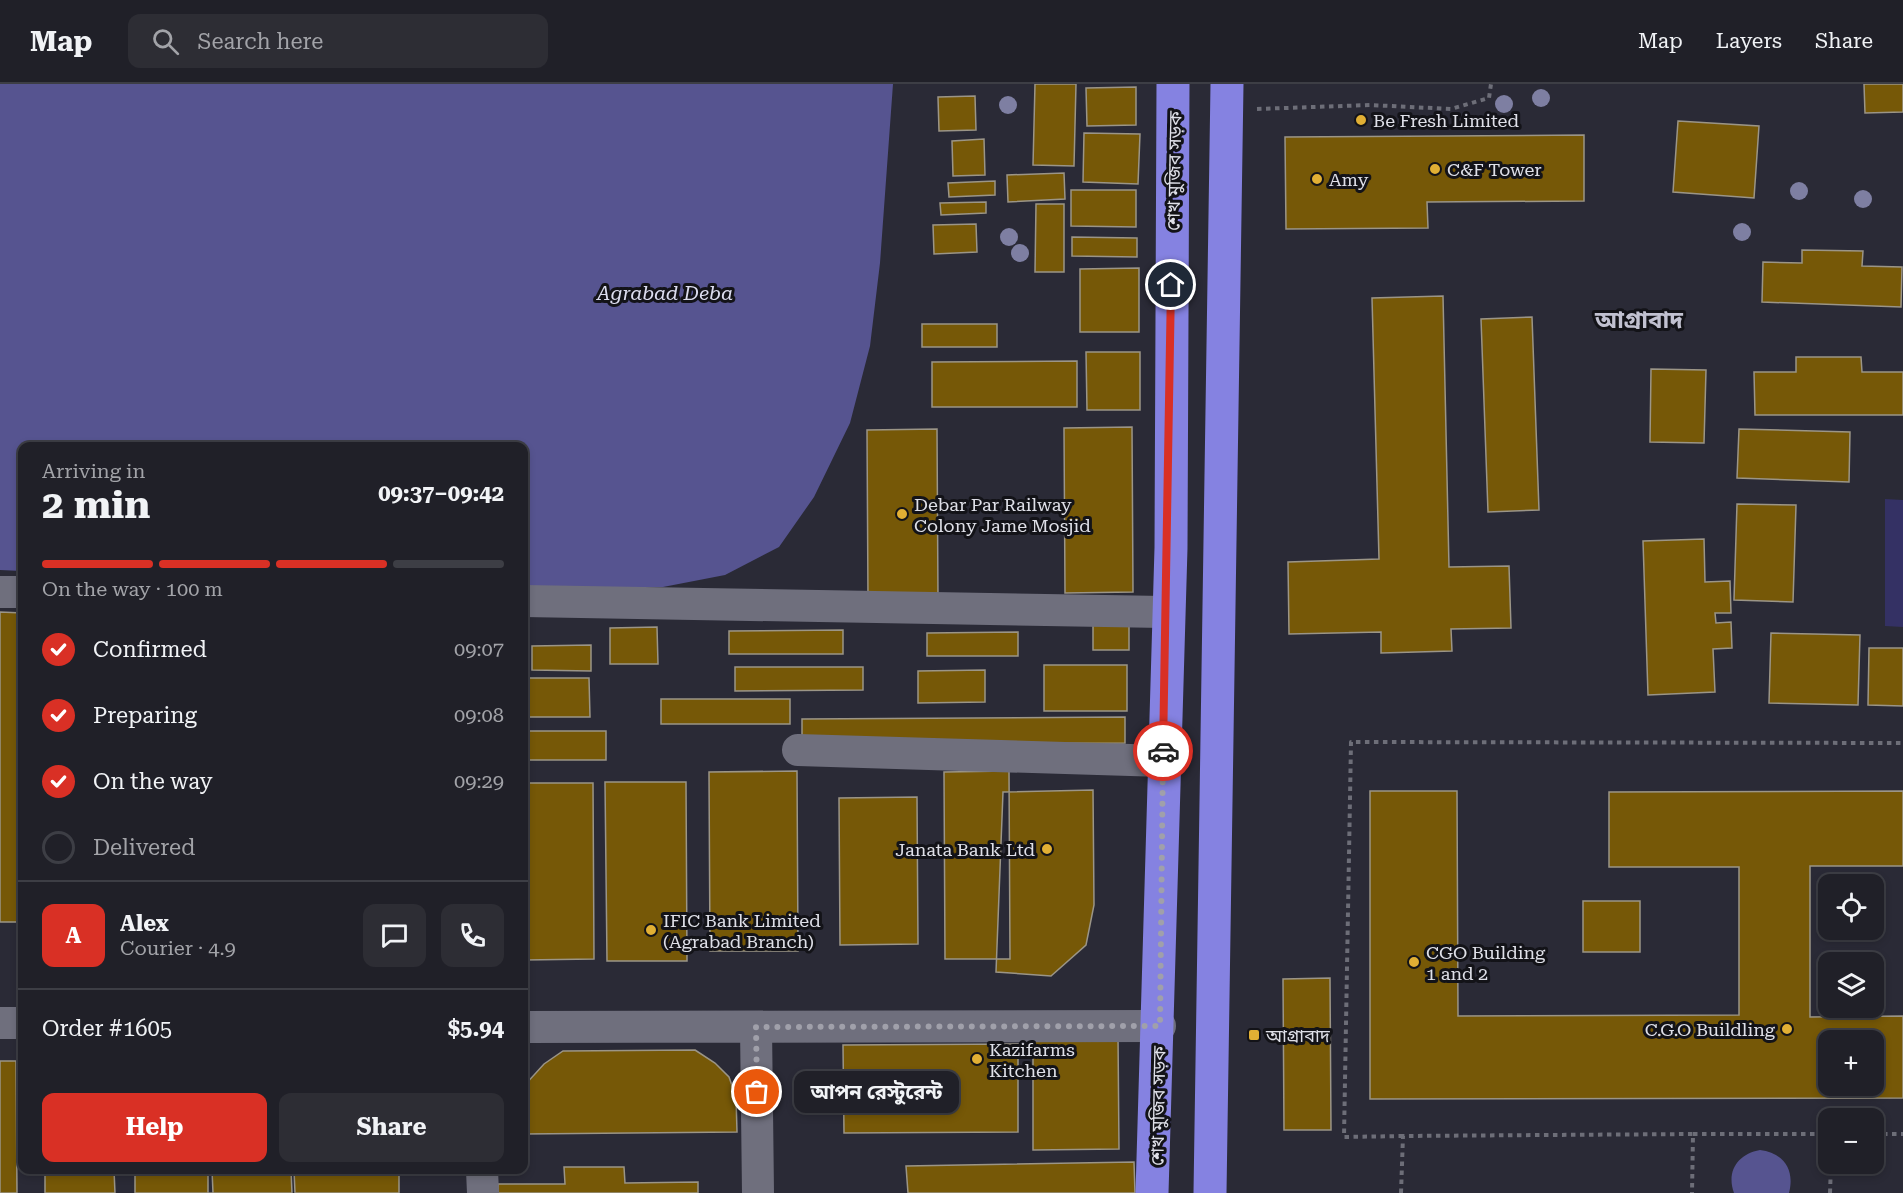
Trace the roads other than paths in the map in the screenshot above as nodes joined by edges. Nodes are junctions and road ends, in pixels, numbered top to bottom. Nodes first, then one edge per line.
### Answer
1 (1174, 84) edge
2 (1221, 93) edge
3 (1172, 227) junction
4 (0, 592) edge
5 (18, 592) edge
6 (528, 601) edge
7 (1164, 612) junction
8 (798, 750) dead end
9 (1163, 761) junction
10 (0, 1023) edge
11 (18, 1023) edge
12 (1160, 1026) junction
13 (528, 1027) edge
14 (756, 1027) junction
15 (482, 1174) edge
16 (483, 1193) edge
17 (758, 1193) edge
18 (1152, 1193) edge
19 (1156, 1193) edge
20 (1196, 1193) edge
21 (1210, 1193) edge

1 - 3 highway, শেখ মুজিব সড়ক
2 - 20 highway
2 - 21 highway
3 - 7 highway, শেখ মুজিব সড়ক
3 - 18 highway
4 - 5 street
6 - 7 street
7 - 9 highway, শেখ মুজিব সড়ক
8 - 9 street
9 - 12 highway, শেখ মুজিব সড়ক
10 - 11 street
12 - 14 street
12 - 19 highway, শেখ মুজিব সড়ক
13 - 14 street
14 - 17 street
15 - 16 street

